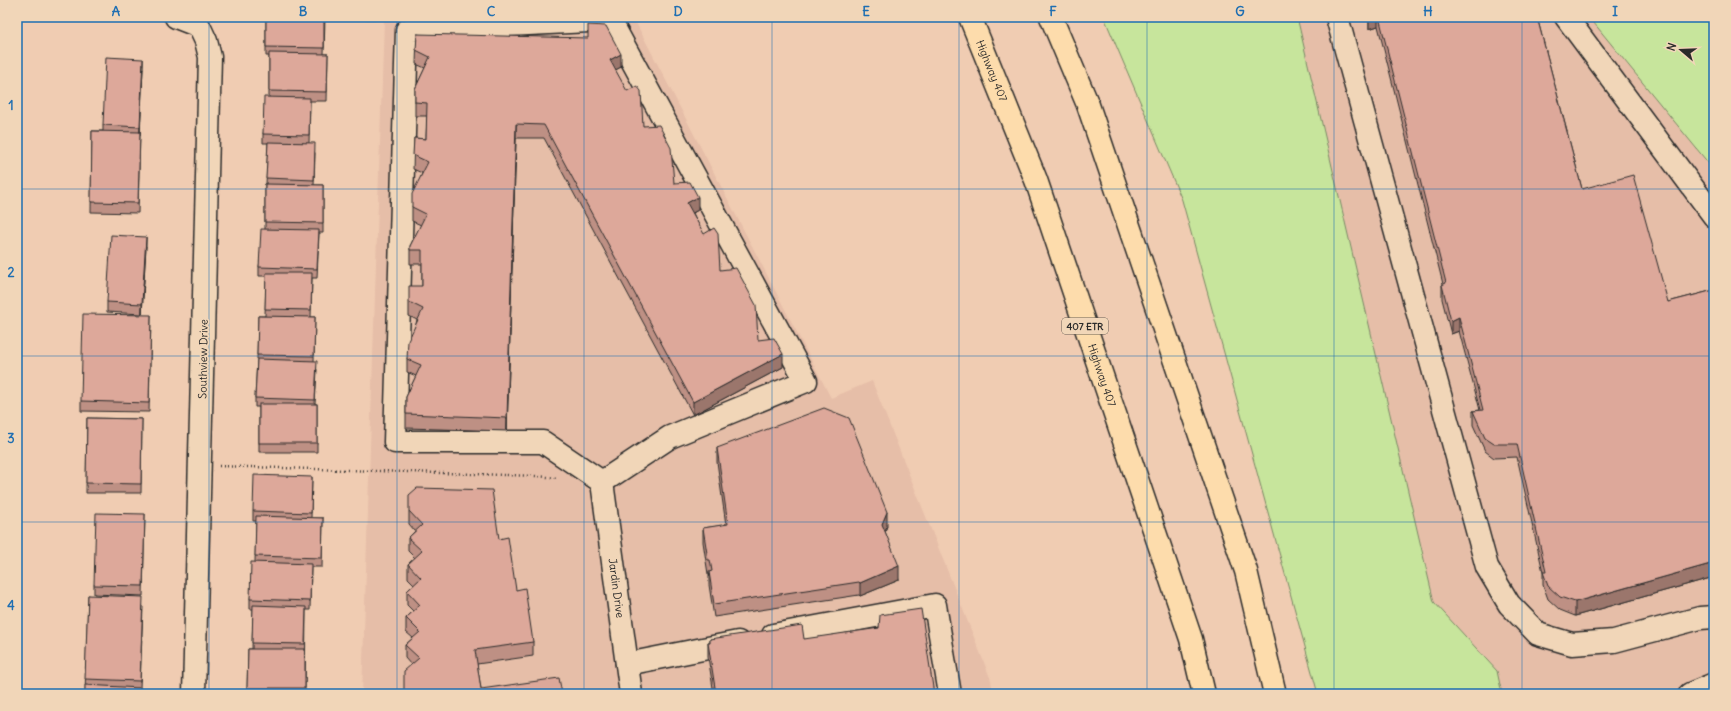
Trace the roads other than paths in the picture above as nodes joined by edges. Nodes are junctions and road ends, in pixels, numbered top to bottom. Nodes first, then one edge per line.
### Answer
1 (176, 17) edge
2 (970, 17) edge
3 (1051, 17) edge
4 (1337, 17) edge
5 (1566, 17) edge
6 (1714, 216) edge
7 (602, 482) junction
8 (1714, 617) edge
9 (1191, 639) junction
10 (627, 664) junction
11 (1714, 684) edge
12 (194, 694) edge
13 (631, 694) edge
14 (950, 694) edge
15 (1190, 694) edge
16 (1204, 694) edge
17 (1275, 694) edge
18 (1690, 694) edge

1 - 12 street, Southview Drive
2 - 9 highway, Highway 407 / 407 ETR
3 - 17 highway
4 - 8 street
5 - 6 street
7 - 7 street
7 - 10 street, Jardin Drive
9 - 15 highway
9 - 16 highway, Highway 407 / 407 ETR
10 - 13 street, Jardin Drive
10 - 14 street
11 - 18 street

